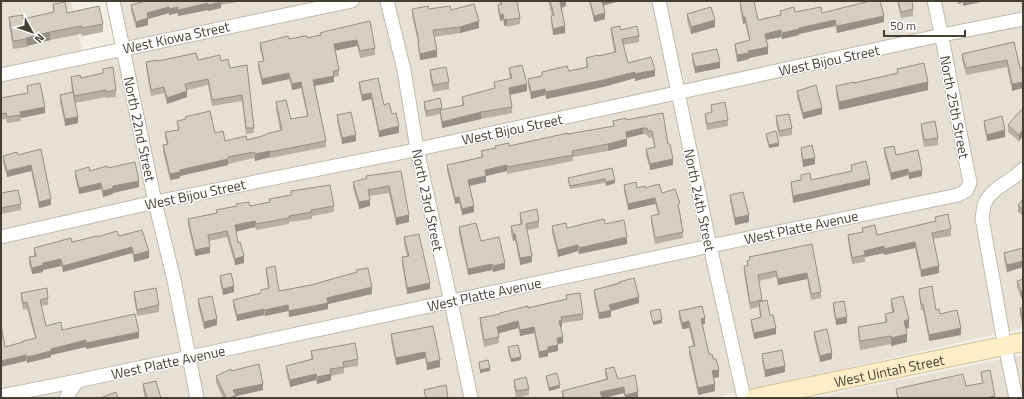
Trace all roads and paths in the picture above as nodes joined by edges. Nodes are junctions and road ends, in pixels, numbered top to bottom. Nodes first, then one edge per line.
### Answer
1 (113, 1) edge
2 (352, 1) edge
3 (387, 1) edge
4 (659, 1) edge
5 (934, 1) edge
6 (1023, 19) edge
7 (942, 35) junction
8 (123, 48) junction
9 (1, 74) edge
10 (678, 93) junction
11 (417, 149) junction
12 (1020, 178) edge
13 (967, 190) joint
14 (155, 202) junction
15 (1, 237) edge
16 (710, 246) junction
17 (451, 302) junction
18 (1023, 342) edge
19 (1005, 346) junction
20 (189, 357) junction
21 (77, 381) junction
22 (1, 396) edge
23 (66, 398) edge
24 (197, 398) edge
25 (470, 398) edge
26 (744, 398) edge
27 (755, 398) edge
28 (1016, 398) edge

1 - 8 street, North 22nd Street
2 - 8 street, West Kiowa Street
3 - 11 street, North 23rd Street
4 - 10 street, North 24th Street
5 - 7 street, North 25th Street
6 - 7 street, West Bijou Street
7 - 10 street, West Bijou Street
7 - 13 street, North 25th Street
8 - 9 street, West Kiowa Street
8 - 14 street, North 22nd Street
10 - 11 street, West Bijou Street
10 - 16 street, North 24th Street
11 - 14 street, West Bijou Street
11 - 17 street, North 23rd Street
12 - 19 street
13 - 16 street, West Platte Avenue
14 - 15 street, West Bijou Street
14 - 20 street, North 22nd Street
16 - 17 street, West Platte Avenue
16 - 26 street, North 24th Street
17 - 20 street, West Platte Avenue
17 - 25 street, North 23rd Street
18 - 19 main road, West Uintah Street
19 - 27 main road, West Uintah Street
19 - 28 street
20 - 21 street, West Platte Avenue
20 - 24 street, North 22nd Street
21 - 22 street, West Platte Avenue
21 - 23 street

